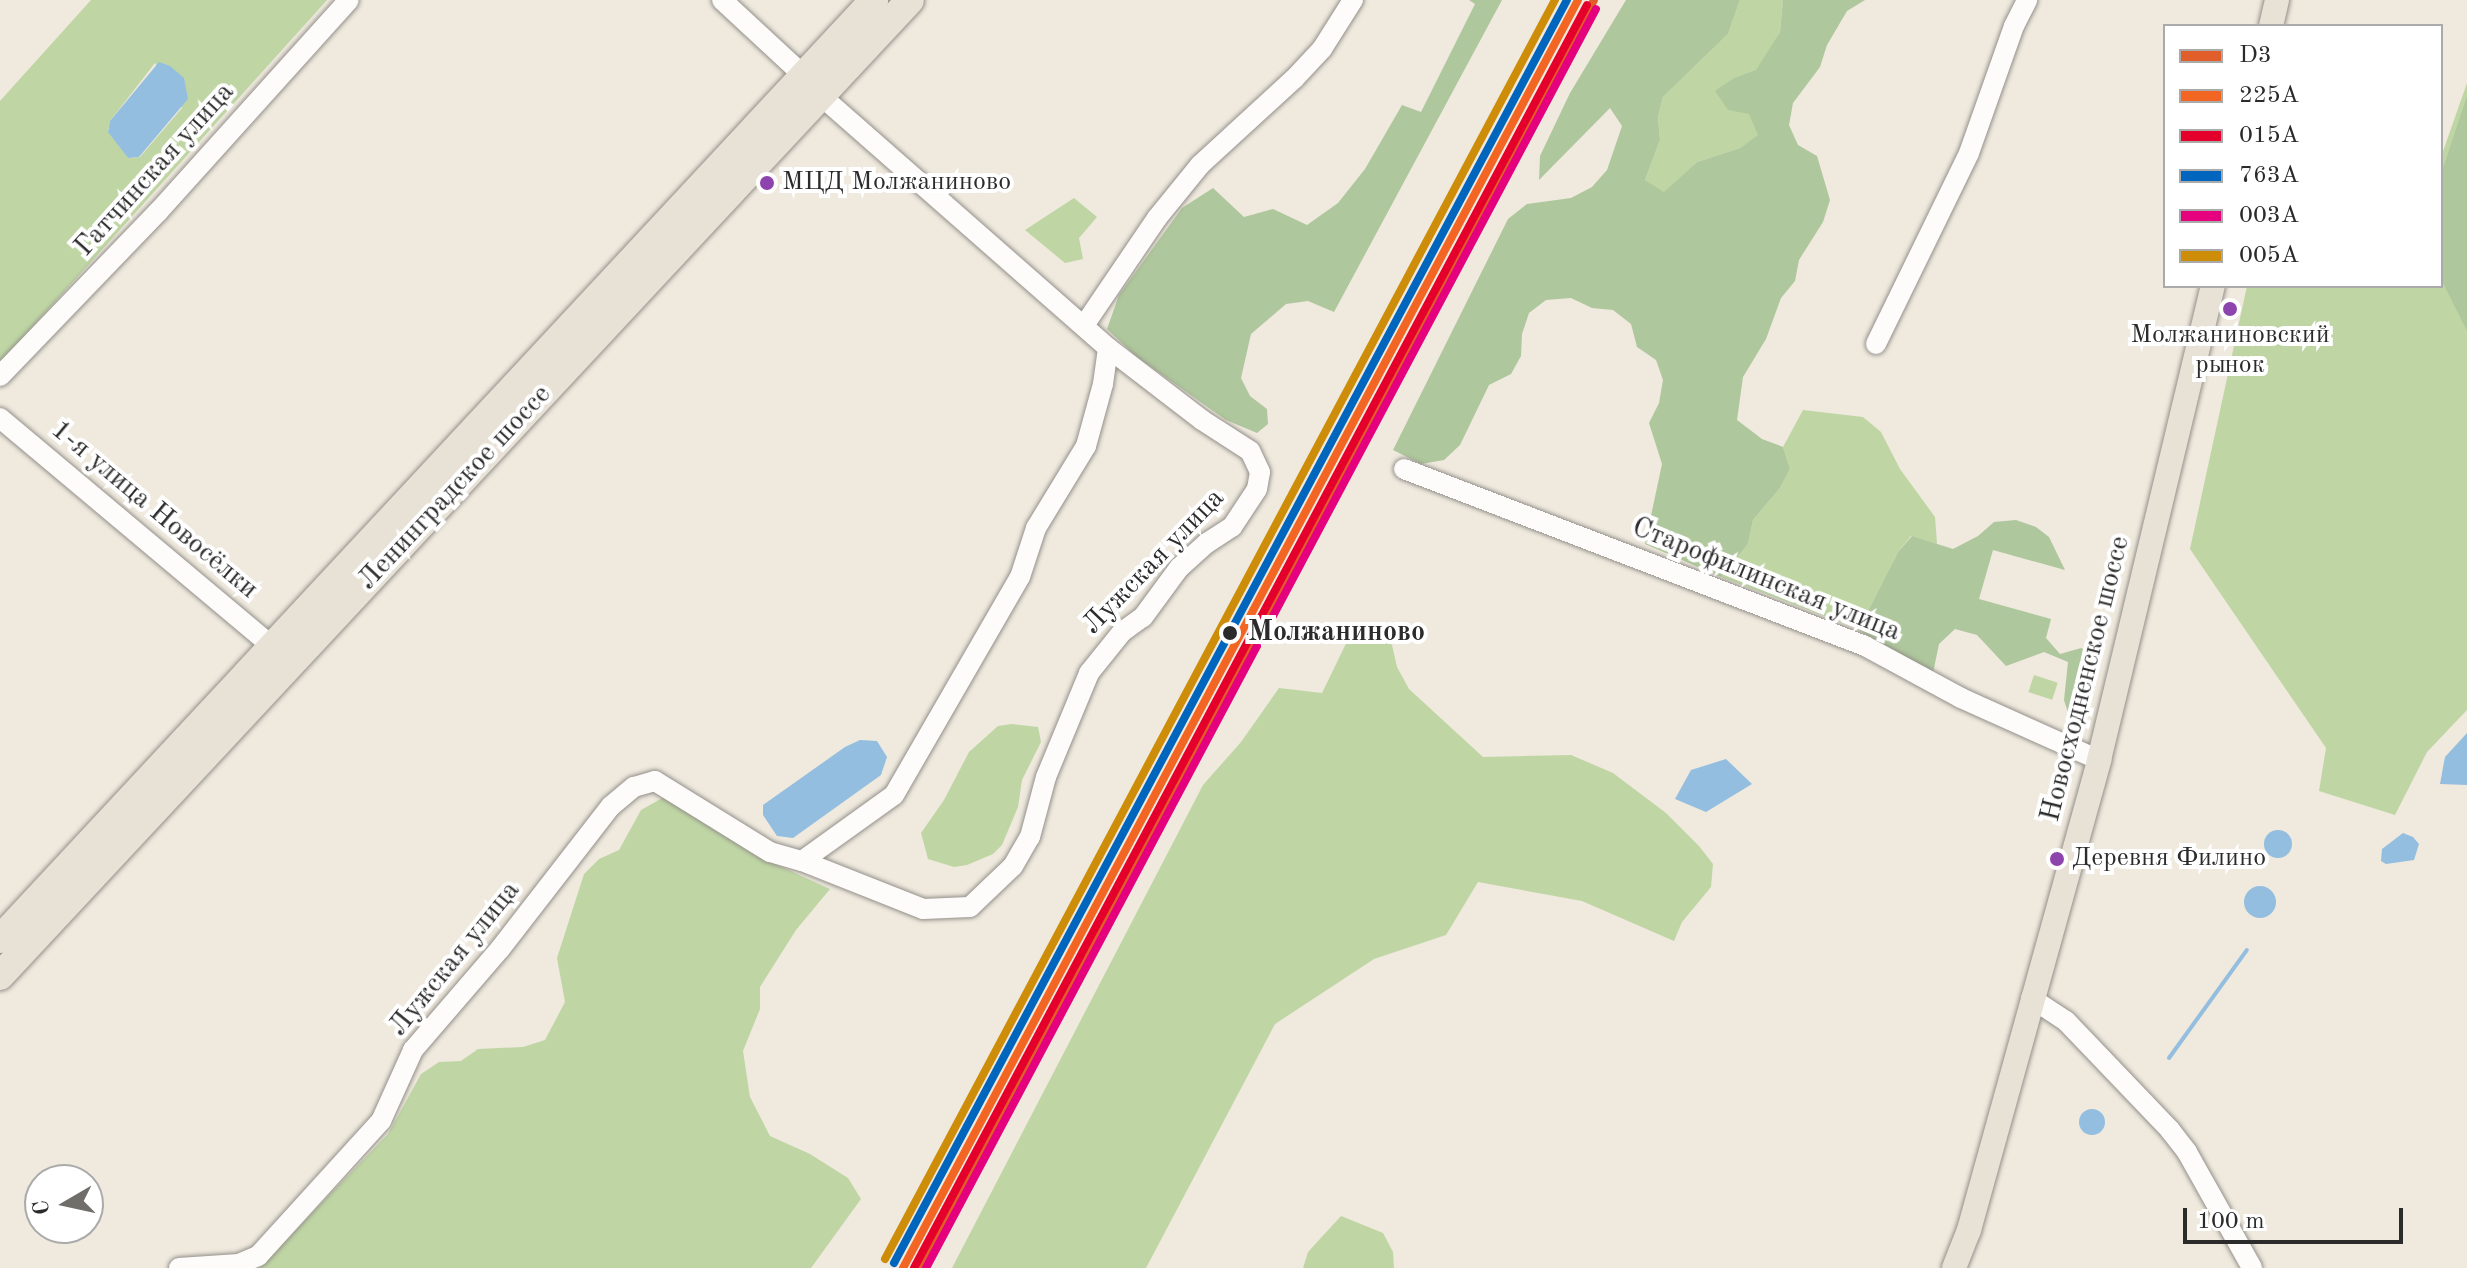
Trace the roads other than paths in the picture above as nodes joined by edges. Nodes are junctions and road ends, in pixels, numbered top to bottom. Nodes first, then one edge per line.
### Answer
1 (349, 0) edge
2 (722, 0) edge
3 (874, 0) edge
4 (910, 0) edge
5 (1353, 0) edge
6 (2027, 0) edge
7 (2277, 0) edge
8 (2271, 24) edge
9 (812, 86) junction
10 (2213, 288) edge
11 (1085, 324) junction
12 (1876, 344) dead end
13 (1108, 348) junction
14 (0, 376) edge
15 (0, 418) edge
16 (1404, 469) dead end
17 (272, 646) junction
18 (2099, 760) junction
19 (802, 861) junction
20 (0, 939) edge
21 (0, 976) edge
22 (2031, 998) junction
23 (179, 1268) edge
24 (1954, 1268) edge
25 (2252, 1268) edge

1 - 14 street, Гатчинская улица
2 - 9 street, Лужская улица
3 - 9 highway, Ленинградское шоссе
4 - 9 highway, Ленинградское шоссе
5 - 11 street
6 - 12 street
7 - 8 main road
9 - 11 street, Лужская улица
9 - 17 highway, Ленинградское шоссе
9 - 21 highway, Ленинградское шоссе
10 - 18 main road, Новосходненское шоссе
11 - 13 street, Лужская улица
13 - 19 street
13 - 19 street, Лужская улица
15 - 17 street, 1-я улица Новосёлки
16 - 18 street, Старофилинская улица
17 - 20 highway, Ленинградское шоссе
18 - 22 main road, Новосходненское шоссе
19 - 23 street, Лужская улица
22 - 24 main road, Новосходненское шоссе
22 - 25 street

